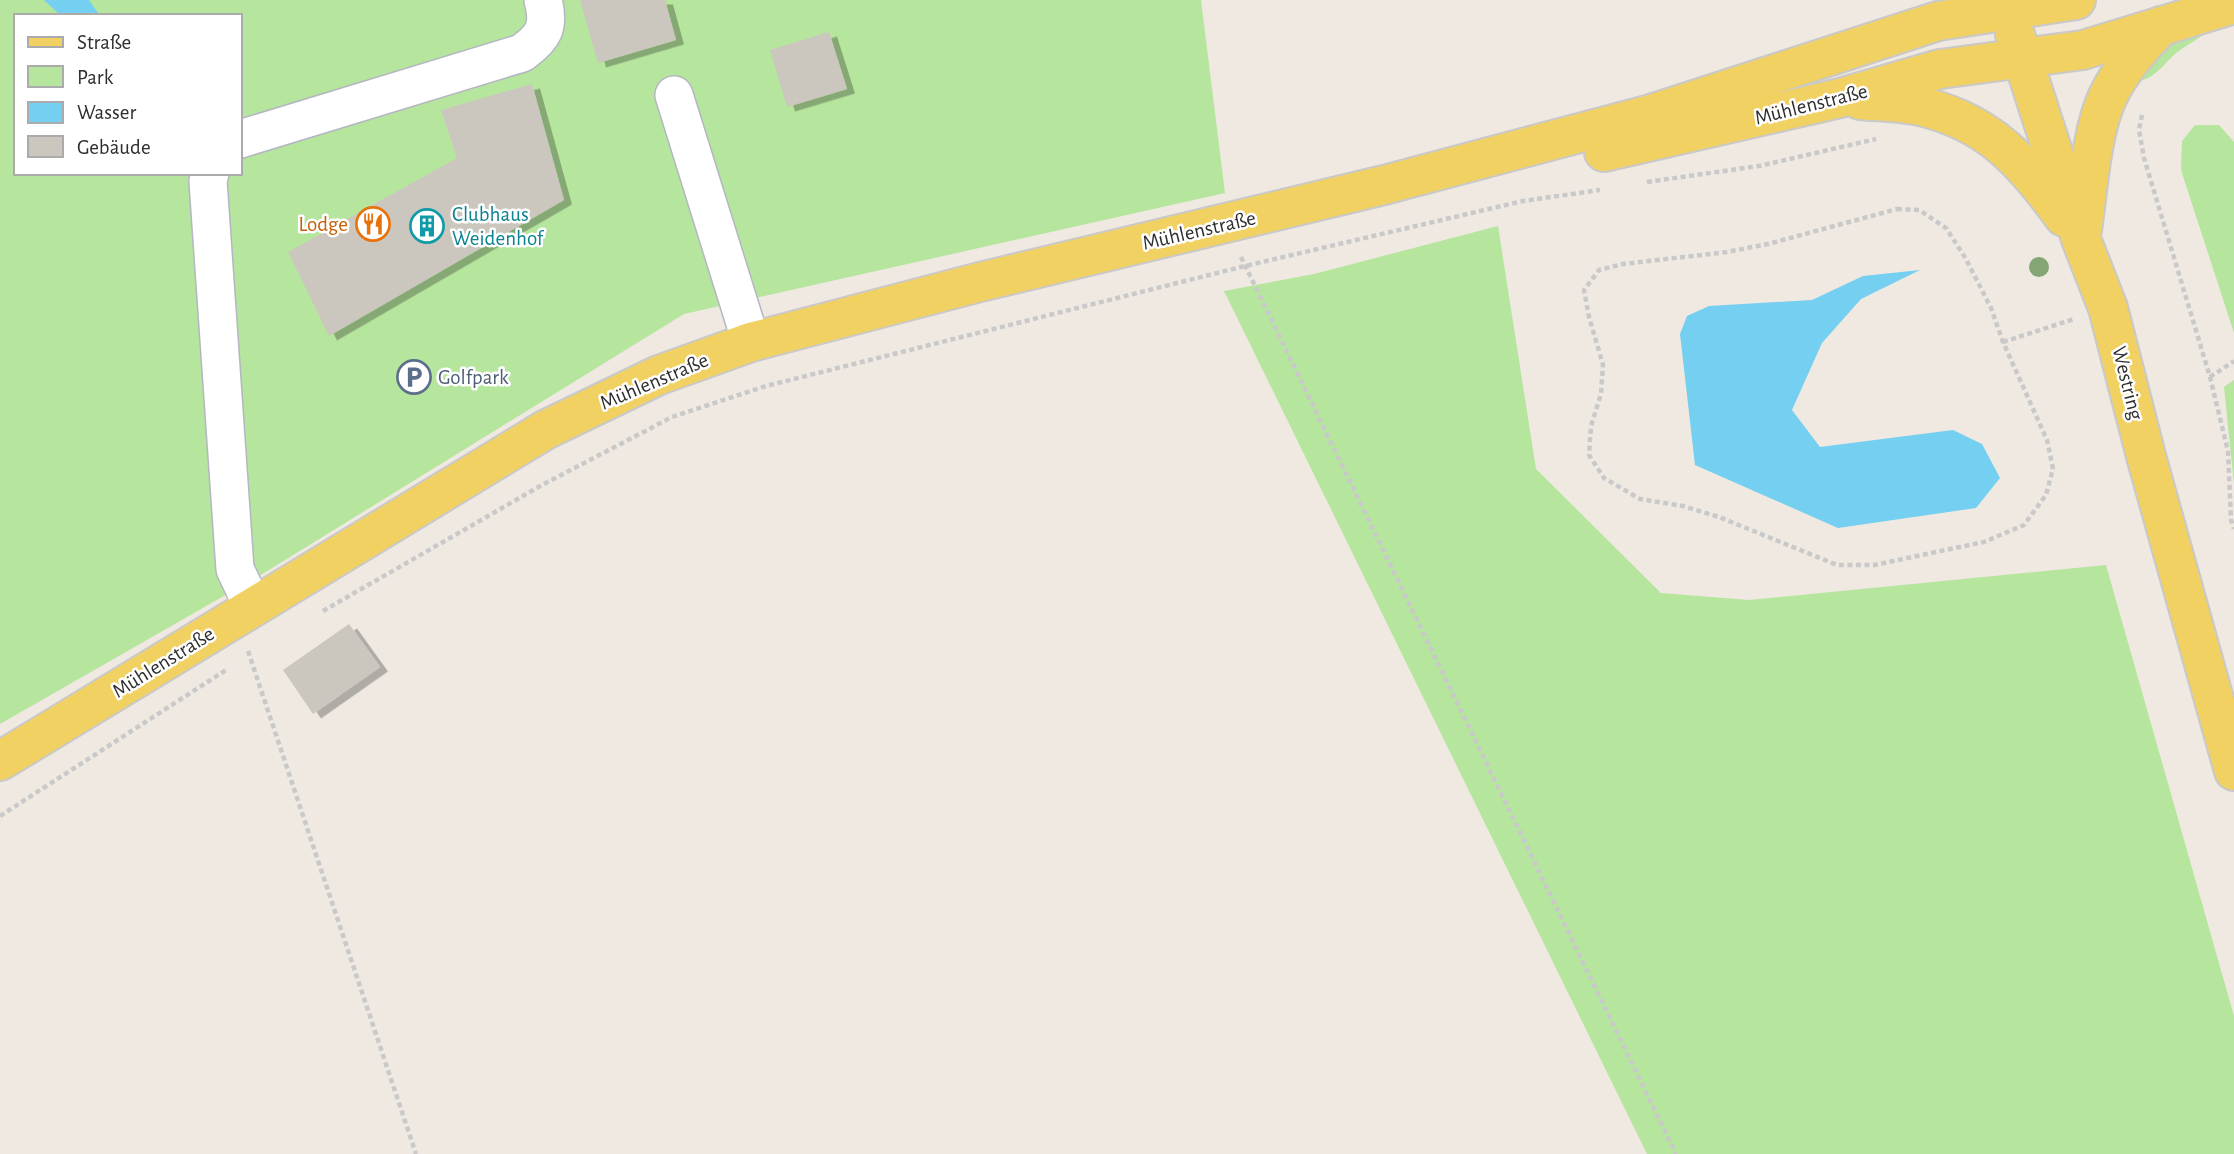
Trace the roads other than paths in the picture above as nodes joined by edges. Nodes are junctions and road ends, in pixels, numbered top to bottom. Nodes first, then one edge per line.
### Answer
1 (543, 0) edge
2 (1907, 0) edge
3 (2076, 0) edge
4 (2234, 4) edge
5 (2006, 5) edge
6 (2161, 26) junction
7 (1857, 46) junction
8 (2022, 58) junction
9 (674, 95) dead end
10 (1840, 98) junction
11 (242, 138) edge
12 (210, 175) edge
13 (1384, 185) junction
14 (2081, 239) junction
15 (751, 342) junction
16 (245, 612) junction
17 (0, 761) edge
18 (2234, 771) edge

1 - 11 lane
2 - 7 main road
3 - 5 main road, Mühlenstraße
4 - 6 main road, Mühlenstraße
5 - 7 main road, Mühlenstraße
5 - 8 main road, Westring
6 - 8 main road, Mühlenstraße
6 - 14 main road
7 - 13 main road, Mühlenstraße
8 - 10 main road, Mühlenstraße
8 - 14 main road, Westring
9 - 15 lane
10 - 13 main road, Mühlenstraße
10 - 14 main road
12 - 16 lane
13 - 15 main road, Mühlenstraße
14 - 18 main road, Westring
15 - 16 main road, Mühlenstraße
16 - 17 main road, Mühlenstraße

